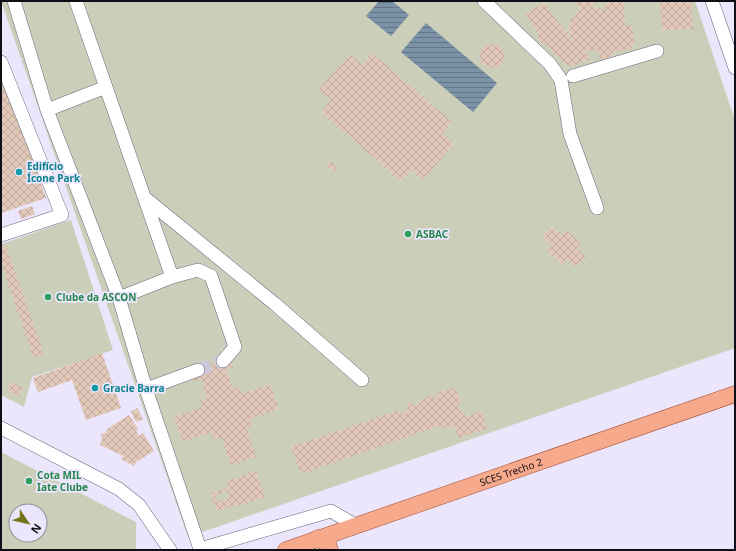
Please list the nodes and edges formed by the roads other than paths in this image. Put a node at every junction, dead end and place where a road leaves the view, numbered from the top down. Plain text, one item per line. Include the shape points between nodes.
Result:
1 (14, 1) edge
2 (76, 1) edge
3 (484, 1) edge
4 (712, 1) edge
5 (658, 51) dead end
6 (1, 62) edge
7 (735, 68) edge
8 (573, 76) dead end
9 (106, 87) junction
10 (47, 110) junction
11 (145, 198) junction
12 (597, 208) dead end
13 (1, 235) edge
14 (172, 277) junction
15 (119, 298) junction
16 (223, 361) tunnel mouth
17 (198, 370) tunnel mouth
18 (362, 380) dead end
19 (146, 389) junction
20 (735, 394) edge
21 (1, 428) edge
22 (355, 525) junction
23 (156, 532) junction
24 (318, 538) junction
25 (160, 550) edge
26 (170, 550) edge
27 (286, 550) edge
28 (330, 550) edge

1 - 10 lane
2 - 9 lane
3 - 12 lane via 550,64 561,80 570,134
4 - 7 lane
5 - 8 lane
6 - 13 lane via 62,215
9 - 10 lane
9 - 11 lane
10 - 15 lane
11 - 14 lane
11 - 18 lane via 275,304
14 - 15 lane
14 - 16 lane via 198,270 211,276 235,348
15 - 19 lane
17 - 19 lane
19 - 22 lane via 200,549 331,511
20 - 22 main road, SCES Trecho 2
21 - 23 lane via 119,489 139,505
22 - 24 main road, SCES Trecho 2
23 - 25 lane
23 - 26 lane
24 - 27 main road, SCES Trecho 2
24 - 28 main road via 328,544

